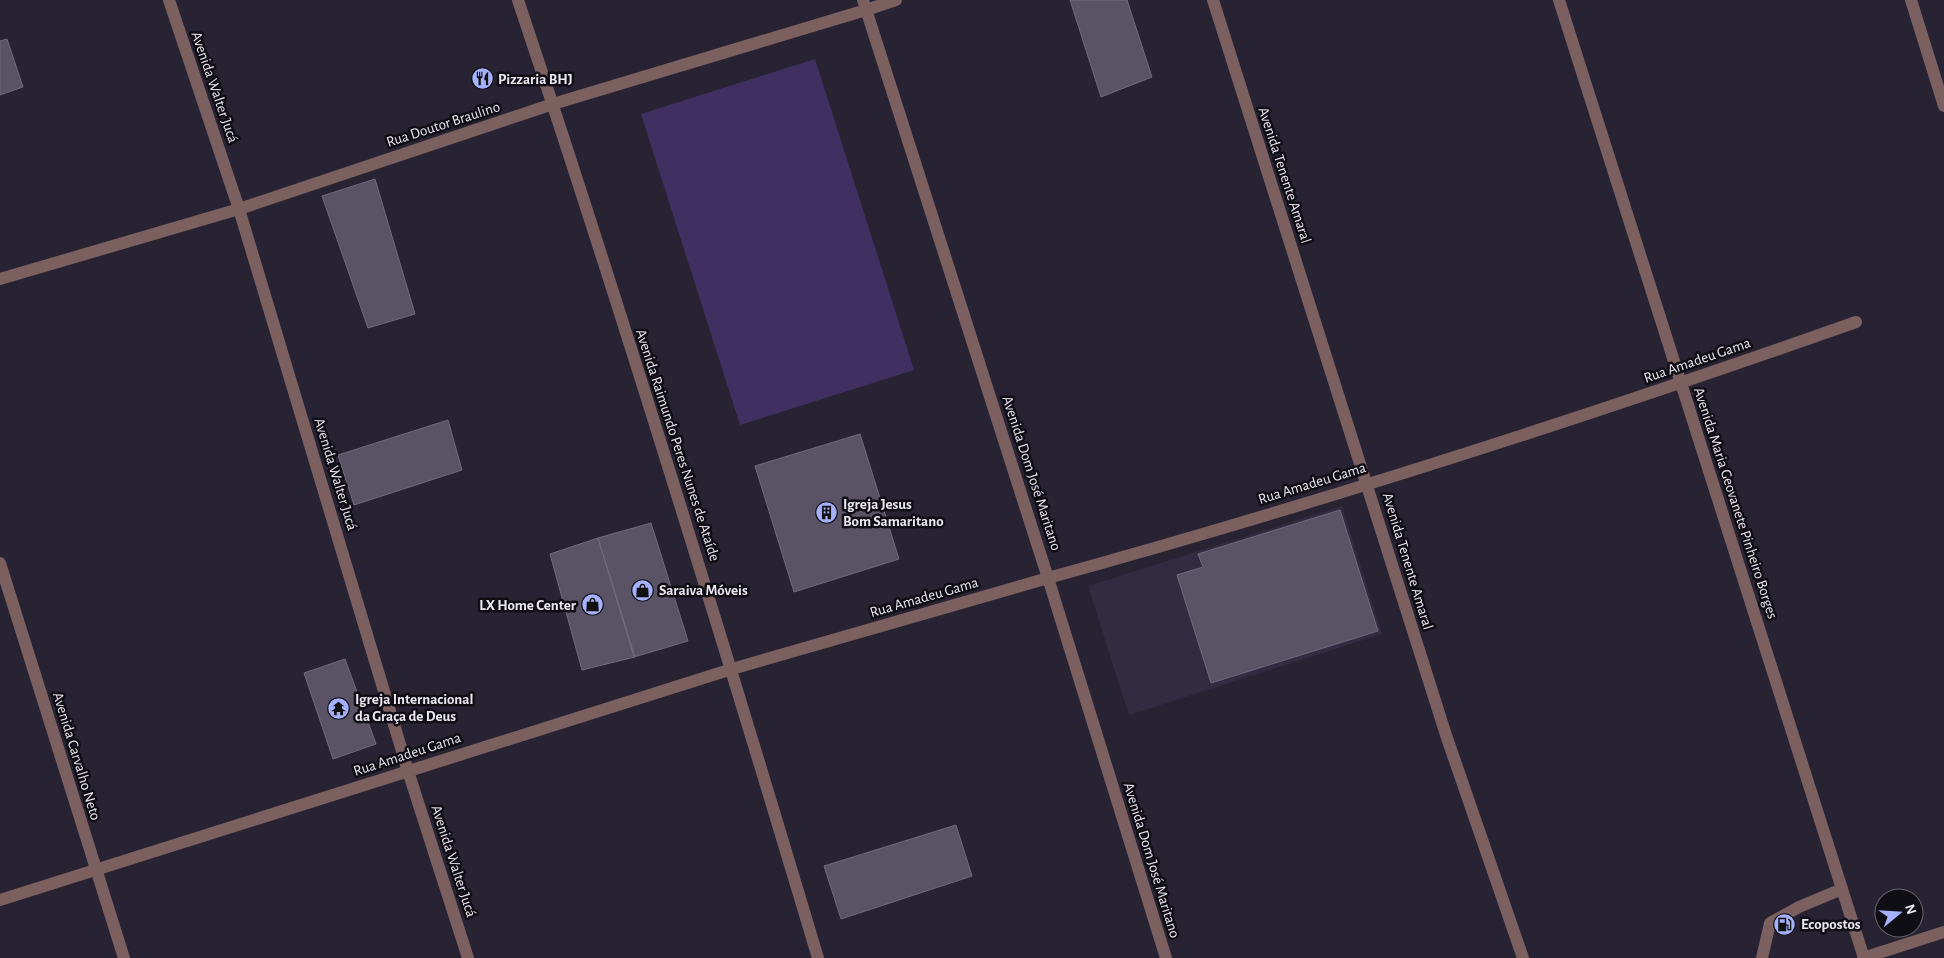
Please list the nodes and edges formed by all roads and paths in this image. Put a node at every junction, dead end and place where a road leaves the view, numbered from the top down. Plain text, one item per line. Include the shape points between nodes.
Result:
1 (169, 0) edge
2 (518, 0) edge
3 (896, 0) edge
4 (1213, 0) edge
5 (1559, 0) edge
6 (1911, 0) edge
7 (864, 5) edge
8 (553, 104) junction
9 (1944, 106) edge
10 (239, 209) junction
11 (0, 279) edge
12 (1856, 322) dead end
13 (1681, 384) junction
14 (1367, 484) junction
15 (0, 563) edge
16 (1048, 578) junction
17 (732, 669) junction
18 (408, 771) junction
19 (96, 870) junction
20 (1842, 889) junction
21 (0, 900) edge
22 (1944, 932) edge
23 (124, 958) edge
24 (468, 958) edge
25 (818, 958) edge
26 (1166, 958) edge
27 (1522, 958) edge
28 (1762, 958) edge
29 (1864, 958) edge

1 - 10 street, Avenida Walter Jucá
2 - 8 street, Avenida Raimundo Peres Nunes de Ataíde
3 - 7 street, Rua Doutor Braulino
4 - 14 street, Avenida Tenente Amaral
5 - 13 street, Avenida Maria Geovanete Pinheiro Borges
6 - 9 street
7 - 8 street, Rua Doutor Braulino
7 - 16 street, Avenida Dom José Maritano
8 - 10 street, Rua Doutor Braulino
8 - 17 street, Avenida Raimundo Peres Nunes de Ataíde
10 - 11 street, Rua Doutor Braulino
10 - 18 street, Avenida Walter Jucá
12 - 13 street, Rua Amadeu Gama
13 - 14 street, Rua Amadeu Gama
13 - 20 street, Avenida Maria Geovanete Pinheiro Borges
14 - 16 street, Rua Amadeu Gama
14 - 27 street, Avenida Tenente Amaral via 1446,735
15 - 19 street, Avenida Carvalho Neto
16 - 17 street, Rua Amadeu Gama
16 - 26 street, Avenida Dom José Maritano
17 - 18 street, Rua Amadeu Gama
17 - 25 street, Avenida Raimundo Peres Nunes de Ataíde
18 - 19 street, Rua Amadeu Gama
18 - 24 street, Avenida Walter Jucá
19 - 21 street, Rua Amadeu Gama
19 - 23 street, Avenida Carvalho Neto
20 - 28 street via 1799,907 1770,924
20 - 29 street, Avenida Maria Geovanete Pinheiro Borges
22 - 29 street

